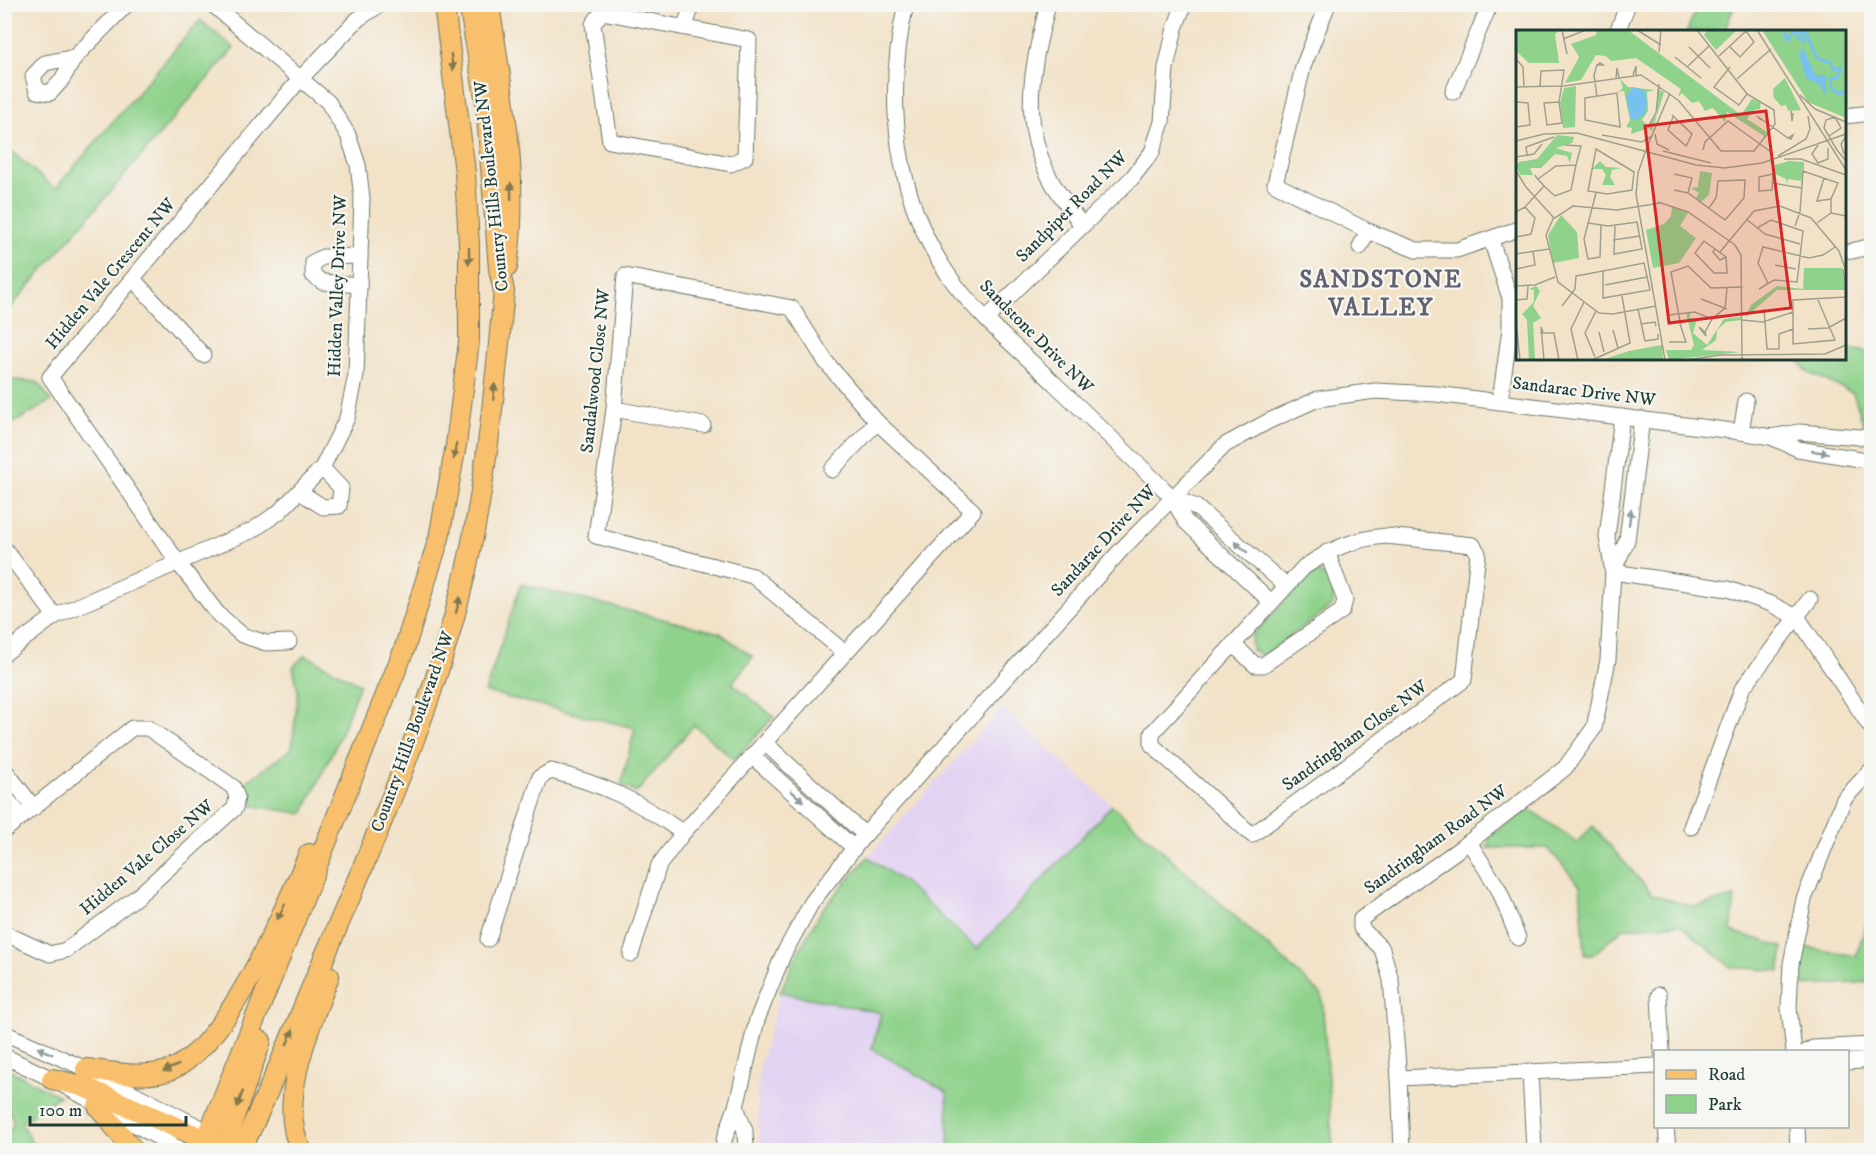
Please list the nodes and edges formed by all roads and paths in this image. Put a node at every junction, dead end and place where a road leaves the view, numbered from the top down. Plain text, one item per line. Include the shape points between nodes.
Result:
1 (127, 4) edge
2 (212, 4) edge
3 (381, 4) edge
4 (444, 4) edge
5 (469, 4) edge
6 (489, 4) edge
7 (692, 4) edge
8 (906, 4) edge
9 (1048, 4) edge
10 (1184, 4) edge
11 (1328, 4) edge
12 (1490, 4) edge
13 (1628, 4) edge
14 (685, 27) junction
15 (1618, 30) edge
16 (75, 57) dead end
17 (301, 78) junction
18 (1453, 92) dead end
19 (1872, 113) edge
20 (1846, 116) edge
21 (1083, 226) junction
22 (1516, 230) edge
23 (1368, 231) junction
24 (1491, 240) junction
25 (1872, 246) edge
26 (1360, 247) dead end
27 (1852, 251) dead end
28 (360, 256) junction
29 (133, 279) junction
30 (359, 285) junction
31 (504, 291) junction
32 (986, 319) junction
33 (203, 356) dead end
34 (1500, 401) junction
35 (1746, 401) dead end
36 (614, 410) junction
37 (1622, 417) junction
38 (1642, 419) junction
39 (877, 422) junction
40 (703, 426) dead end
41 (1741, 432) junction
42 (1771, 437) junction
43 (1872, 438) edge
44 (1872, 461) edge
45 (322, 468) junction
46 (832, 470) dead end
47 (300, 492) junction
48 (1172, 497) junction
49 (4, 548) edge
50 (1327, 552) junction
51 (179, 564) junction
52 (1613, 572) junction
53 (1285, 585) junction
54 (1810, 600) dead end
55 (1270, 601) junction
56 (55, 616) junction
57 (1798, 618) junction
58 (289, 642) dead end
59 (1233, 644) junction
60 (404, 650) junction
61 (844, 652) junction
62 (4, 654) edge
63 (1872, 729) edge
64 (765, 743) junction
65 (753, 757) junction
66 (4, 770) edge
67 (1872, 770) edge
68 (4, 796) edge
69 (28, 813) junction
70 (1691, 827) dead end
71 (4, 831) edge
72 (682, 833) junction
73 (865, 835) junction
74 (1469, 842) junction
75 (854, 848) junction
76 (367, 857) junction
77 (4, 933) edge
78 (1518, 938) dead end
79 (488, 939) dead end
80 (631, 954) dead end
81 (1659, 995) dead end
82 (4, 1033) edge
83 (1872, 1045) edge
84 (1662, 1050) edge
85 (1794, 1050) edge
86 (1810, 1050) edge
87 (4, 1056) edge
88 (1872, 1060) edge
89 (1849, 1062) edge
90 (1654, 1066) edge
91 (86, 1069) junction
92 (1530, 1071) junction
93 (1399, 1078) junction
94 (52, 1079) junction
95 (98, 1106) junction
96 (736, 1107) junction
97 (1666, 1128) edge
98 (1797, 1128) edge
99 (223, 1146) edge
100 (133, 1150) edge
101 (181, 1150) edge
102 (301, 1150) edge
103 (724, 1150) edge
104 (746, 1150) edge
105 (1402, 1150) edge
106 (1534, 1150) edge
107 (1668, 1150) edge
108 (1798, 1150) edge

1 - 16 street
2 - 17 street, Hidden Valley Drive NW
3 - 17 street, Hidden Vale Crescent NW via 358,19
4 -> 60 main road, Country Hills Boulevard NW via 465,172 470,341 439,538
5 - 31 main road, Country Hills Boulevard NW via 486,103
31 -> 6 main road via 512,237 511,184
7 - 14 street
8 - 32 street, Sandstone Drive NW via 897,44 894,93 899,153 926,235 954,283
9 - 21 street via 1030,83 1030,111 1035,140 1052,183
10 - 21 street, Sandpiper Road NW via 1166,68 1162,122 1152,152 1132,178
11 - 23 street via 1303,67 1275,184
12 - 18 street
13 - 15 street
14 - 14 street via 602,12 593,24 610,141 731,164 745,157 749,40
17 - 28 street, Hidden Valley Drive NW via 328,102 348,135 358,165 362,198
17 - 29 street, Hidden Vale Crescent NW
19 - 20 street
21 - 32 street, Sandpiper Road NW
22 - 24 street
23 - 24 street via 1416,250 1457,250
23 - 26 street
24 - 34 street via 1510,298
25 - 27 street
28 - 30 street, Hidden Valley Drive NW
28 - 30 street via 323,256 313,262 313,275 322,282
29 - 33 street
29 - 51 street, Hidden Vale Crescent NW via 50,377
30 - 45 street, Hidden Valley Drive NW via 356,375 347,418
76 -> 31 main road, Country Hills Boulevard NW via 437,677 466,570 488,454
32 - 48 street, Sandstone Drive NW
34 - 37 street, Sandarac Drive NW
34 - 48 street, Sandarac Drive NW via 1375,392 1318,399 1225,445
35 - 41 street
36 - 39 street, Sandalwood Close NW via 625,276 792,308 825,362
36 - 40 street
36 - 61 street, Sandalwood Close NW via 596,536 753,576
37 - 38 street, Sandarac Drive NW
37 - 52 street, Sandringham Road NW via 1607,537
38 - 41 street, Sandarac Drive NW
52 -> 38 street, Sandringham Road NW via 1627,540
39 - 46 street
39 - 61 street, Sandalwood Close NW via 973,511
41 - 42 street, Sandarac Drive NW
42 - 43 street, Sandarac Drive NW via 1799,432
42 -> 44 street, Sandarac Drive NW via 1797,449
45 - 47 street, Hidden Valley Drive NW
45 - 47 street via 341,488 339,506 323,507
47 - 51 street, Hidden Valley Drive NW via 254,530
53 -> 48 street via 1196,507
48 - 55 street via 1185,520
48 - 73 street, Sandarac Drive NW
49 - 56 street
50 - 53 street, Sandringham Close NW
50 - 59 street via 1345,600 1342,611 1263,665 1256,665
50 - 59 street, Sandringham Close NW via 1359,538 1386,536 1473,545 1478,553 1464,680 1252,835 1152,745 1152,733
51 - 56 street, Hidden Valley Drive NW
51 - 58 street via 218,614 242,635 266,643
52 - 57 street via 1728,589
52 - 74 street, Sandringham Road NW via 1608,660 1594,728 1564,768
53 - 55 street, Sandringham Close NW
54 - 57 street
55 - 59 street, Sandringham Close NW
56 - 62 street, Hidden Valley Drive NW
57 - 63 street
57 - 70 street via 1742,688
60 -> 91 main road via 369,716 295,885 230,1012 199,1050 165,1071 144,1074
60 -> 99 main road via 384,722
61 - 64 street, Sandalwood Close NW
64 - 65 street, Sandalwood Close NW
64 - 73 street
65 - 72 street, Sandalwood Close NW
65 -> 75 street
66 - 69 street
67 - 85 street via 1844,799 1804,898 1791,964 1789,1008
68 - 69 street
69 - 71 street, Hidden Vale Close NW
69 - 77 street, Hidden Vale Close NW via 132,728 148,728 233,787 237,796 236,808 202,840 139,895 66,950 50,954
72 - 79 street via 623,794 551,771 540,777
72 - 80 street, Sandalwood Close NW via 659,865
73 - 75 street, Sandarac Drive NW
74 - 78 street via 1499,890
74 - 93 street, Sandringham Road NW via 1361,919 1360,928 1382,949 1391,980
75 - 96 street, Sandarac Drive NW via 812,903 783,955 757,1020
99 -> 76 main road, Country Hills Boulevard NW
76 - 102 main road via 364,883 297,1072 291,1119
81 - 84 street
91 -> 82 street
83 - 86 street
87 - 94 street
88 - 89 street
90 - 92 street
91 - 99 street
92 - 93 street
92 - 106 street
93 - 105 street
94 - 95 street
94 - 99 main road via 82,1086
95 - 100 main road
95 - 101 street
96 - 103 street, Sandarac Drive NW
96 - 104 street via 745,1131
97 - 107 street
98 - 108 street

